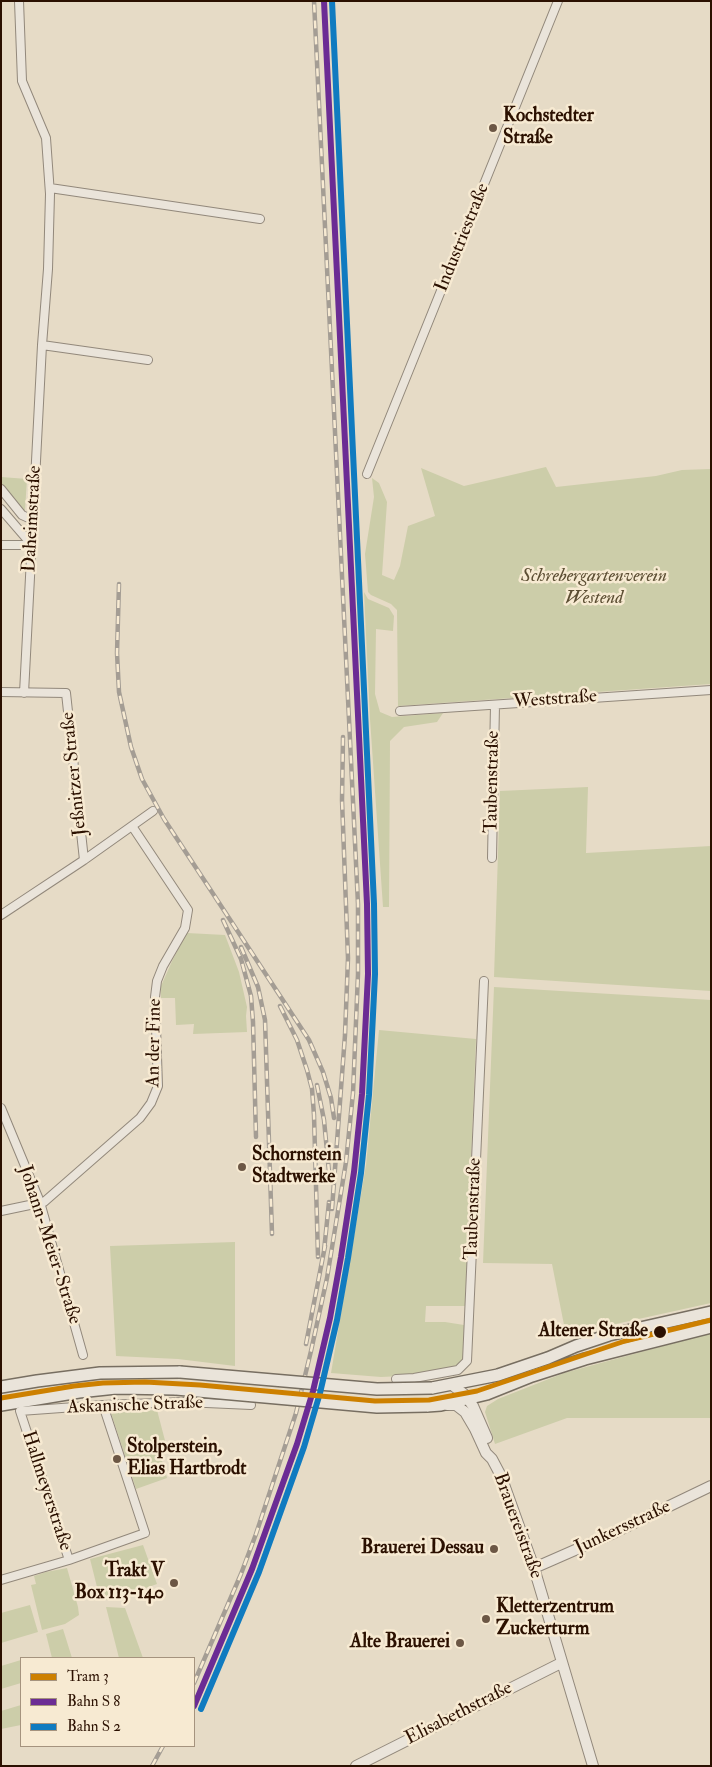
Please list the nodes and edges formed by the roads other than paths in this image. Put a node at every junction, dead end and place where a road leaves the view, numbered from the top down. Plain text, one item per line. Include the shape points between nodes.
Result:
1 (19, 1) edge
2 (558, 1) edge
3 (50, 188) junction
4 (260, 219) dead end
5 (42, 345) junction
6 (148, 360) dead end
7 (367, 474) dead end
8 (1, 489) edge
9 (1, 509) edge
10 (33, 520) junction
11 (1, 545) edge
12 (32, 545) junction
13 (711, 690) edge
14 (1, 692) edge
15 (24, 692) junction
16 (495, 705) junction
17 (400, 711) dead end
18 (153, 811) dead end
19 (132, 826) junction
20 (492, 858) dead end
21 (84, 860) junction
22 (1, 915) edge
23 (484, 981) dead end
24 (1, 1108) edge
25 (40, 1202) junction
26 (1, 1211) edge
27 (711, 1312) edge
28 (711, 1327) edge
29 (84, 1355) dead end
30 (396, 1379) dead end
31 (452, 1385) junction
32 (1, 1387) edge
33 (467, 1398) junction
34 (1, 1405) edge
35 (104, 1405) junction
36 (251, 1405) dead end
37 (440, 1405) junction
38 (20, 1410) joint
39 (492, 1459) junction
40 (711, 1486) edge
41 (69, 1560) junction
42 (534, 1568) junction
43 (1, 1580) edge
44 (561, 1663) junction
45 (356, 1766) edge
46 (592, 1766) edge

1 - 3 street, Daheimstraße via 22,81 46,138
2 - 7 street, Industriestraße
3 - 4 street
3 - 5 street, Daheimstraße
5 - 6 street
5 - 10 street, Daheimstraße
8 - 10 street via 22,515
9 - 12 street
10 - 12 street, Daheimstraße
11 - 12 street
12 - 15 street, Daheimstraße
13 - 16 street, Weststraße
14 - 15 street, Jeßnitzer Straße
15 - 21 street, Jeßnitzer Straße via 66,693
16 - 17 street, Weststraße
16 - 20 street, Taubenstraße
18 - 19 street
19 - 21 street
19 - 25 street, An der Fine via 188,910 185,928 163,966 154,997 158,1086 140,1118 44,1202
21 - 22 street
23 - 30 street, Taubenstraße via 467,1361 458,1370
24 - 25 street, Johann-Meier-Straße
25 - 26 street
25 - 29 street, Johann-Meier-Straße
27 - 31 main road via 609,1335 509,1372
28 - 33 main road via 585,1359 491,1393
31 - 32 main road, Askanische Straße, bridge via 377,1389 180,1372 100,1373
31 - 33 street, Brauereistraße
33 - 37 main road
33 - 39 street, Brauereistraße via 492,1451
34 - 37 main road, Askanische Straße, bridge via 116,1388 176,1389 377,1407
35 - 36 street, Askanische Straße via 184,1402
35 - 38 street, Askanische Straße
35 - 41 street via 145,1533
37 - 39 street, Brauereistraße via 461,1408
38 - 41 street, Hallmeyerstraße
39 - 42 street, Brauereistraße
40 - 42 street, Junkersstraße
41 - 43 street, Hallmeyerstraße
42 - 44 street, Brauereistraße
44 - 45 street, Elisabethstraße
44 - 46 street, Brauereistraße

